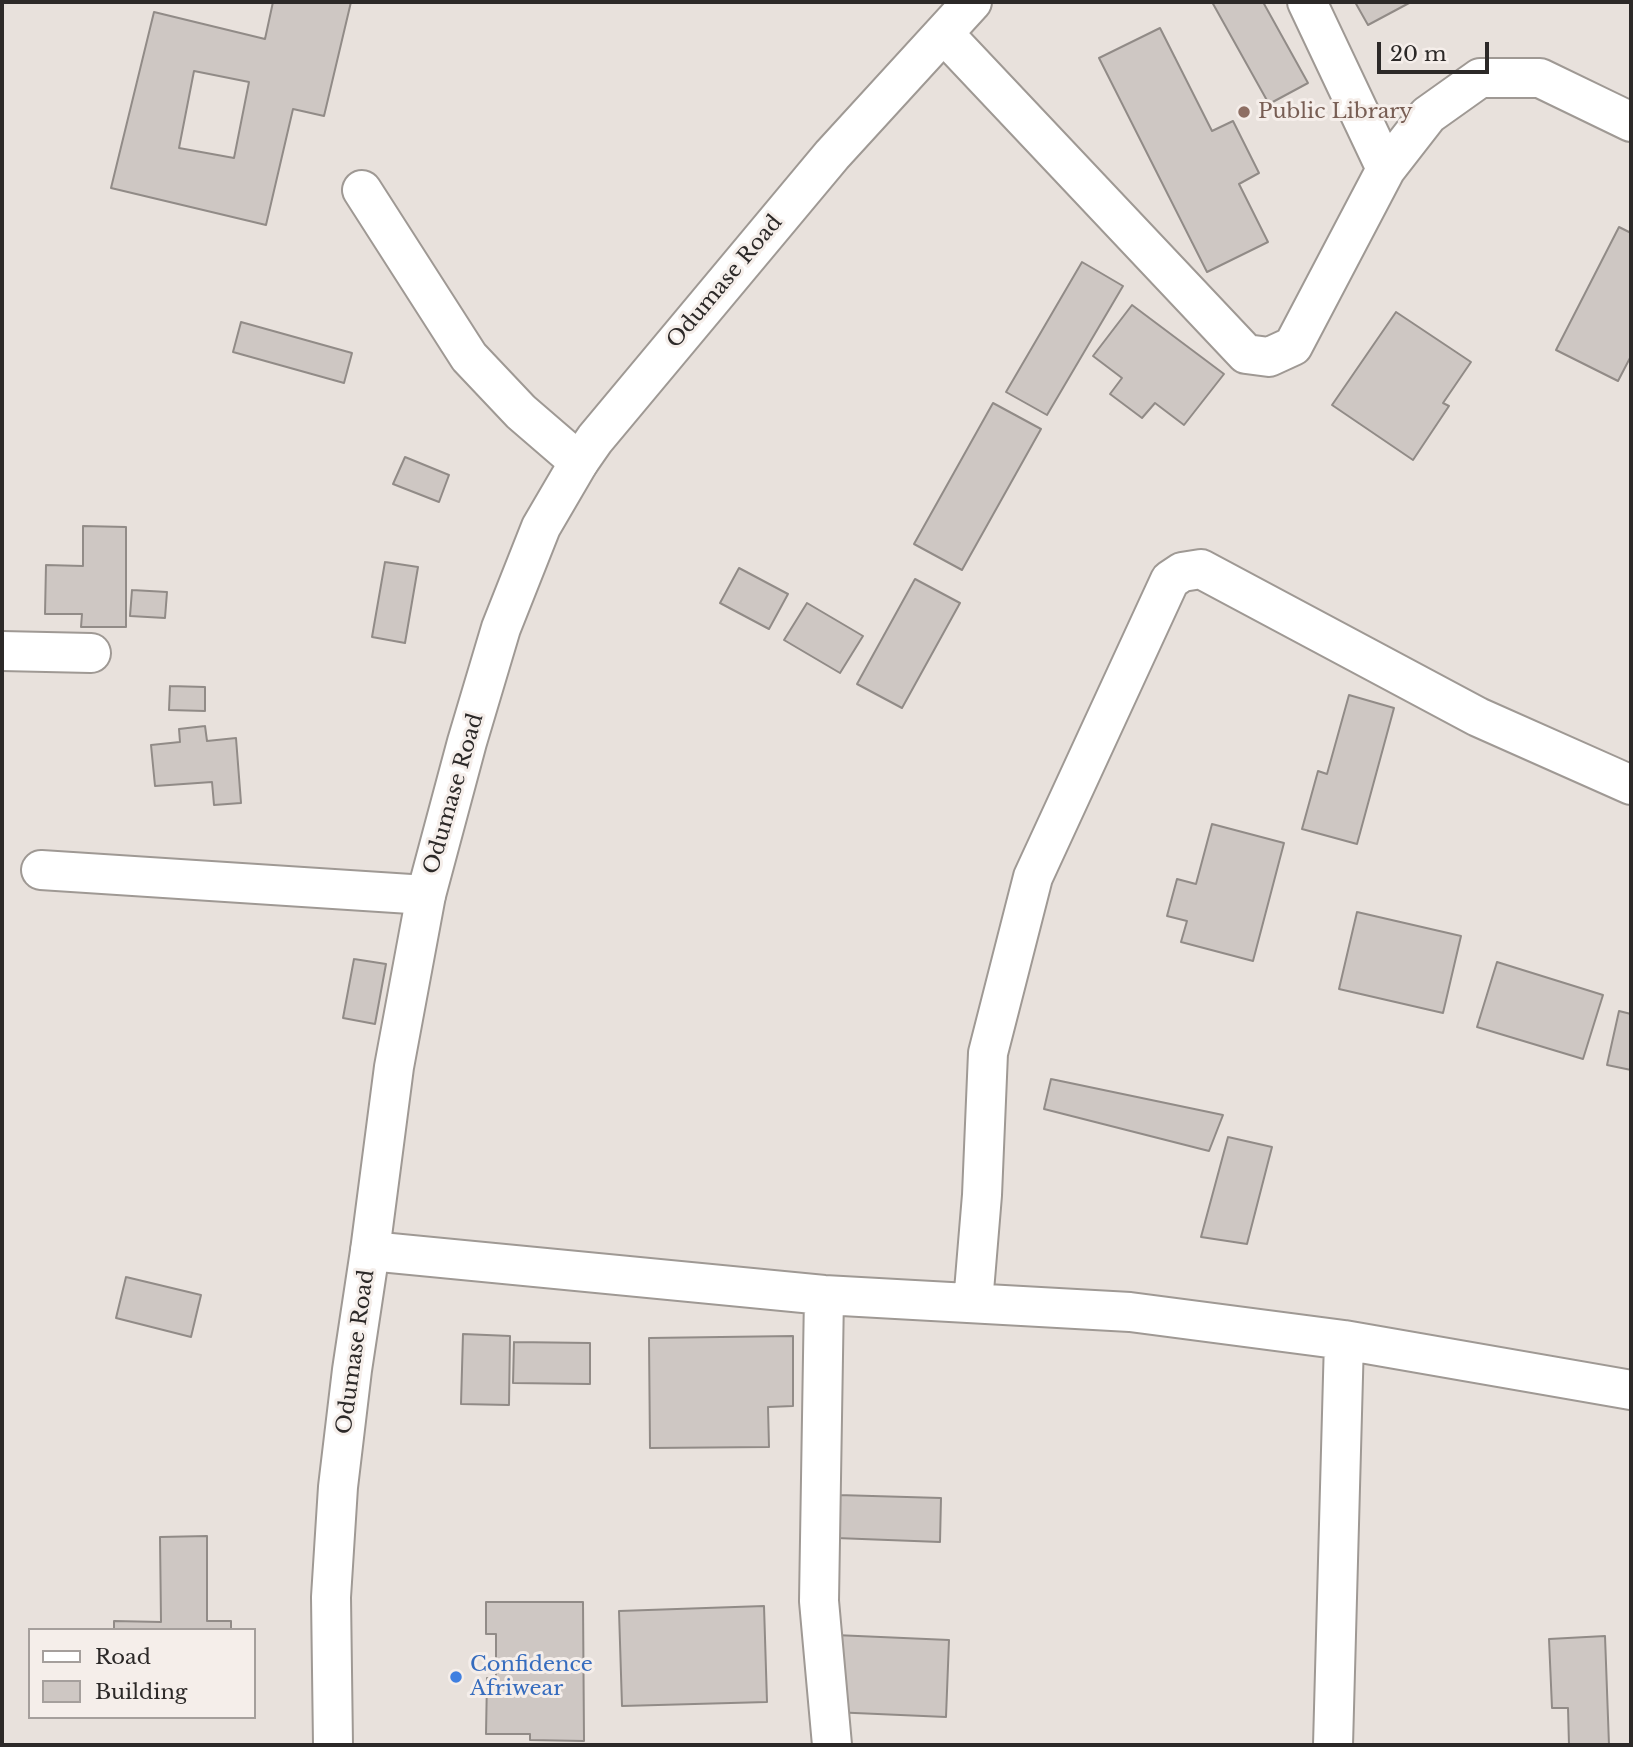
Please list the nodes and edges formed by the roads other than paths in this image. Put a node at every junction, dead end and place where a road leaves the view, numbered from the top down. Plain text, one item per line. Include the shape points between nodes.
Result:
1 (972, 2) edge
2 (1307, 2) edge
3 (943, 34) junction
4 (1631, 122) edge
5 (1385, 169) junction
6 (362, 190) dead end
7 (579, 462) junction
8 (2, 651) edge
9 (91, 653) dead end
10 (1631, 785) edge
11 (41, 870) dead end
12 (426, 895) junction
13 (370, 1251) junction
14 (824, 1295) junction
15 (973, 1303) junction
16 (1344, 1340) junction
17 (1631, 1390) edge
18 (333, 1745) edge
19 (832, 1745) edge
20 (1333, 1745) edge

1 - 3 street, Odumase Road
2 - 5 street
3 - 5 street via 1246,354 1269,357 1293,346
3 - 7 street, Odumase Road via 823,165
4 - 5 street via 1539,78 1480,78 1428,115
6 - 7 street via 469,357 521,412
7 - 12 street, Odumase Road via 541,527 501,628
8 - 9 street
10 - 15 street via 1478,717 1201,569 1182,572 1170,580 1033,877 988,1053
11 - 12 street
12 - 13 street, Odumase Road via 394,1067
13 - 14 street
13 - 18 street, Odumase Road via 338,1487 331,1597
14 - 15 street
14 - 19 street via 819,1601
15 - 16 street via 1130,1312
16 - 17 street
16 - 20 street

